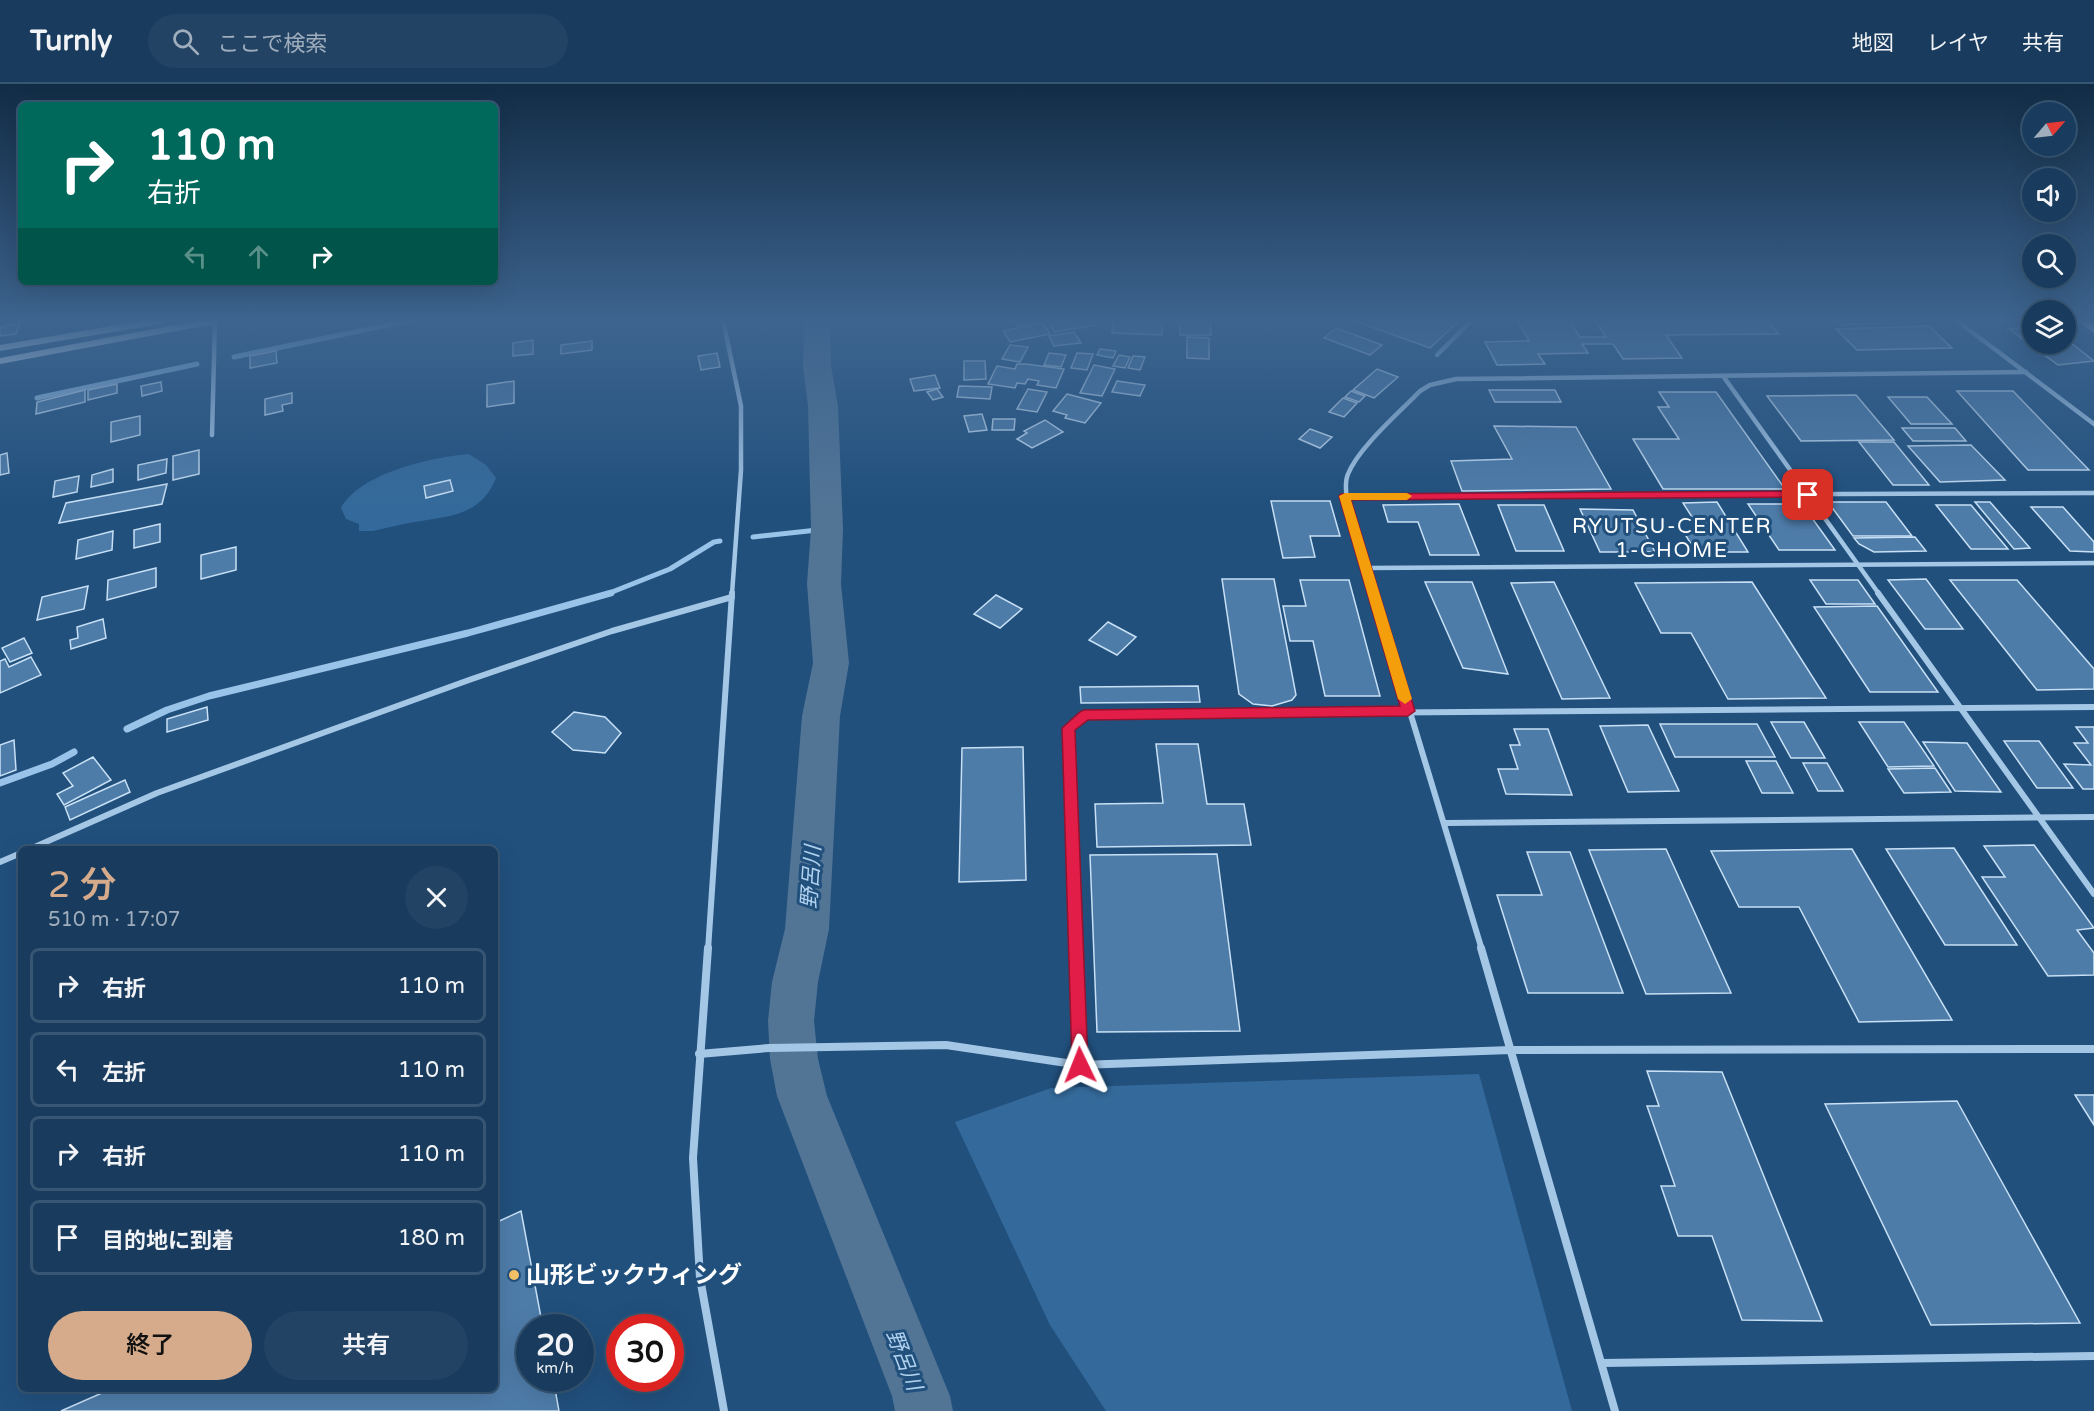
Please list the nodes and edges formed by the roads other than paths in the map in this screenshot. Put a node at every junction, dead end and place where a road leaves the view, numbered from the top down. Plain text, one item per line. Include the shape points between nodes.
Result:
1 (214, 382) edge
2 (736, 382) edge
3 (1445, 382) edge
4 (1727, 382) edge
5 (2039, 382) edge
6 (2094, 424) edge
7 (212, 435) dead end
8 (2094, 493) edge
9 (1808, 495) junction
10 (1345, 496) junction
11 (1859, 563) junction
12 (2094, 563) edge
13 (1366, 568) junction
14 (732, 597) junction
15 (1961, 707) junction
16 (2094, 707) edge
17 (1408, 711) junction
18 (2094, 817) edge
19 (2039, 818) junction
20 (1445, 823) junction
21 (37, 846) edge
22 (18, 854) edge
23 (0, 862) edge
24 (2094, 894) edge
25 (2094, 1048) edge
26 (1511, 1050) junction
27 (699, 1054) junction
28 (1080, 1065) junction
29 (2094, 1356) edge
30 (1602, 1363) junction
31 (724, 1411) edge
32 (1616, 1411) edge

1 - 7 street
2 - 14 street via 741,406 741,470
3 - 10 street via 1420,391 1358,457 1347,476
4 - 9 street
5 - 6 street
8 - 9 street
9 - 10 street
9 - 11 street
10 - 13 street
11 - 12 street
11 - 13 street
11 - 15 street
13 - 17 street
14 - 21 street via 612,631 469,680 157,793
14 - 27 street
15 - 16 street
15 - 17 street
15 - 19 street
17 - 20 street
17 - 28 street via 1084,715 1069,728
18 - 19 street
19 - 20 street
19 - 24 street
20 - 26 street
22 - 23 street
25 - 26 street
26 - 28 street
26 - 30 street
27 - 28 street via 769,1048 946,1045
27 - 31 street via 693,1158 700,1278
29 - 30 street
30 - 32 street

